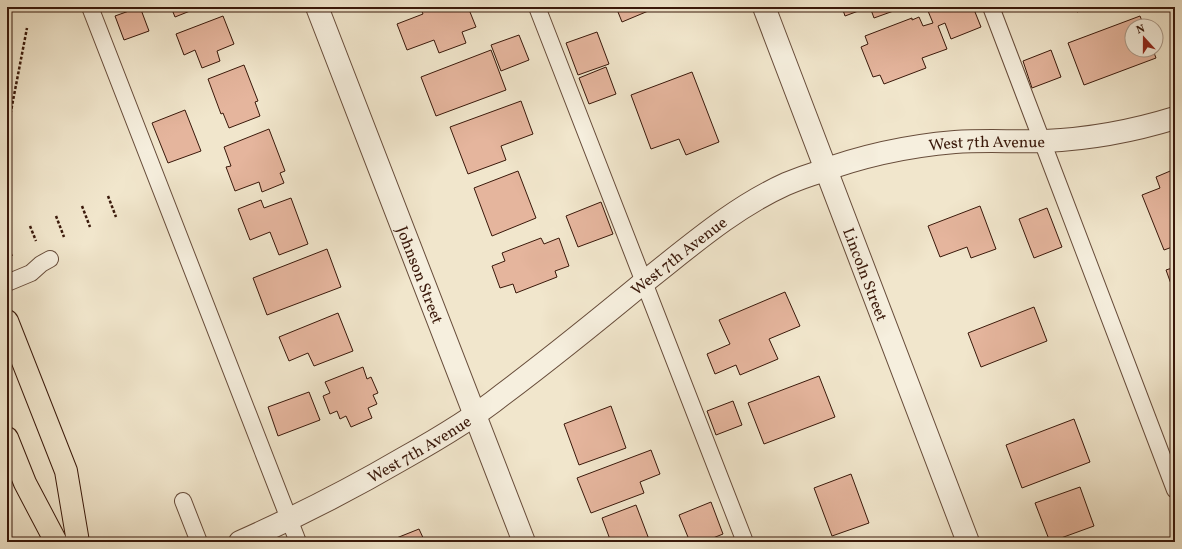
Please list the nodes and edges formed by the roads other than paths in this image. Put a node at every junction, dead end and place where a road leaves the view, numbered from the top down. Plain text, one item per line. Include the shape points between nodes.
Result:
1 (90, 7) edge
2 (317, 7) edge
3 (537, 7) edge
4 (764, 7) edge
5 (991, 7) edge
6 (1175, 118) edge
7 (1043, 141) junction
8 (826, 169) junction
9 (50, 259) dead end
10 (644, 282) junction
11 (7, 283) edge
12 (7, 321) edge
13 (475, 415) junction
14 (7, 438) edge
15 (1175, 490) edge
16 (183, 501) dead end
17 (290, 519) junction
18 (56, 542) edge
19 (78, 542) edge
20 (199, 542) edge
21 (240, 542) edge
22 (298, 542) edge
23 (524, 542) edge
24 (745, 542) edge
25 (968, 542) edge

1 - 17 lane
2 - 13 street, Johnson Street
3 - 10 lane
4 - 8 street, Lincoln Street
5 - 7 lane
6 - 7 street, West 7th Avenue via 1118,133
7 - 8 street, West 7th Avenue via 956,142 907,147 858,158
7 - 15 lane
8 - 10 street, West 7th Avenue via 787,184 741,208
8 - 25 street, Lincoln Street
9 - 11 lane via 30,273
10 - 13 street, West 7th Avenue
10 - 24 lane
12 - 19 main road via 66,471
13 - 17 street, West 7th Avenue via 374,475
13 - 23 street, Johnson Street
14 - 18 main road via 25,483
16 - 20 lane
17 - 21 street, West 7th Avenue
17 - 22 lane

